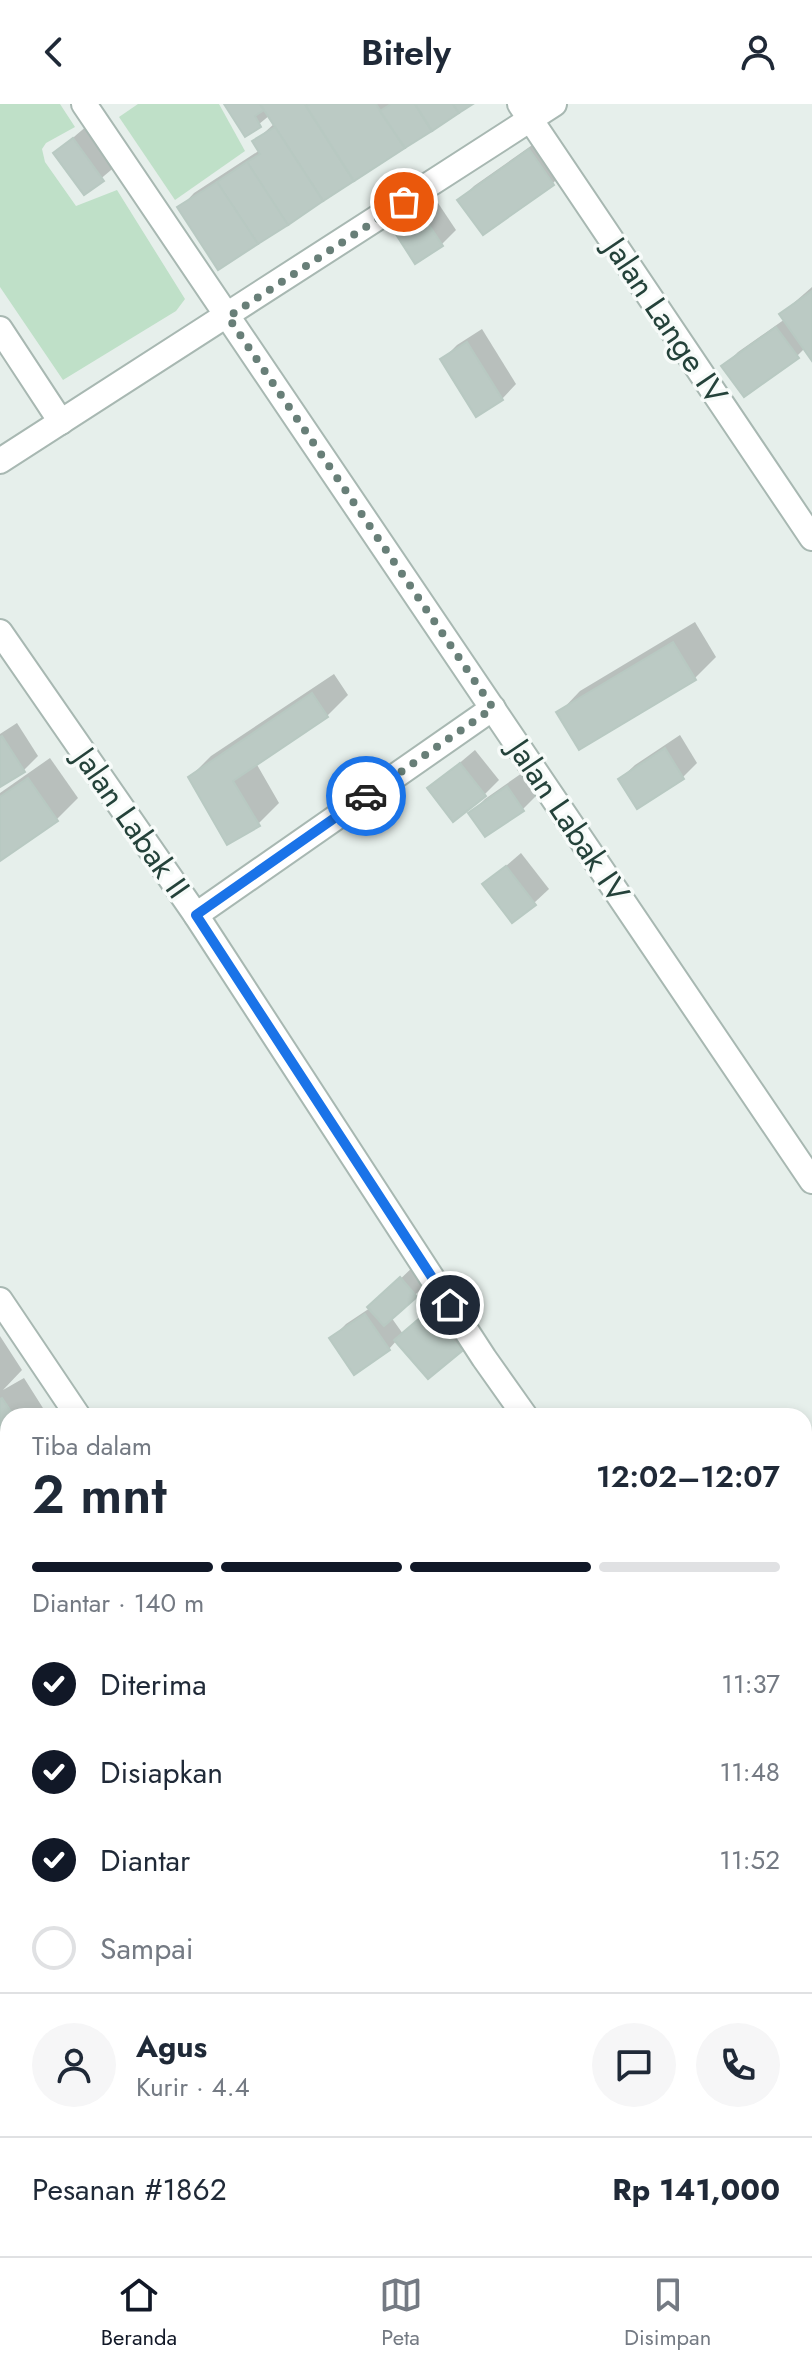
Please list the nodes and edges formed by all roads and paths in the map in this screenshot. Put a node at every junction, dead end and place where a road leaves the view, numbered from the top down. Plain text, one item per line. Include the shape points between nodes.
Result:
1 (84, 104) edge
2 (554, 104) edge
3 (525, 112) edge
4 (228, 317) junction
5 (0, 329) edge
6 (61, 422) junction
7 (0, 461) edge
8 (812, 538) edge
9 (0, 632) edge
10 (493, 708) junction
11 (196, 915) junction
12 (812, 1181) edge
13 (0, 1300) edge
14 (73, 1408) edge
15 (519, 1408) edge

1 - 4 street, Jalan Labak IV
2 - 3 street
3 - 4 street
3 - 8 street, Jalan Lange IV
4 - 6 street
4 - 10 street, Jalan Labak IV
5 - 6 street
6 - 7 street
9 - 11 street, Jalan Labak II
10 - 11 street
10 - 12 street, Jalan Labak IV
11 - 15 street, Jalan Labak II
13 - 14 street

